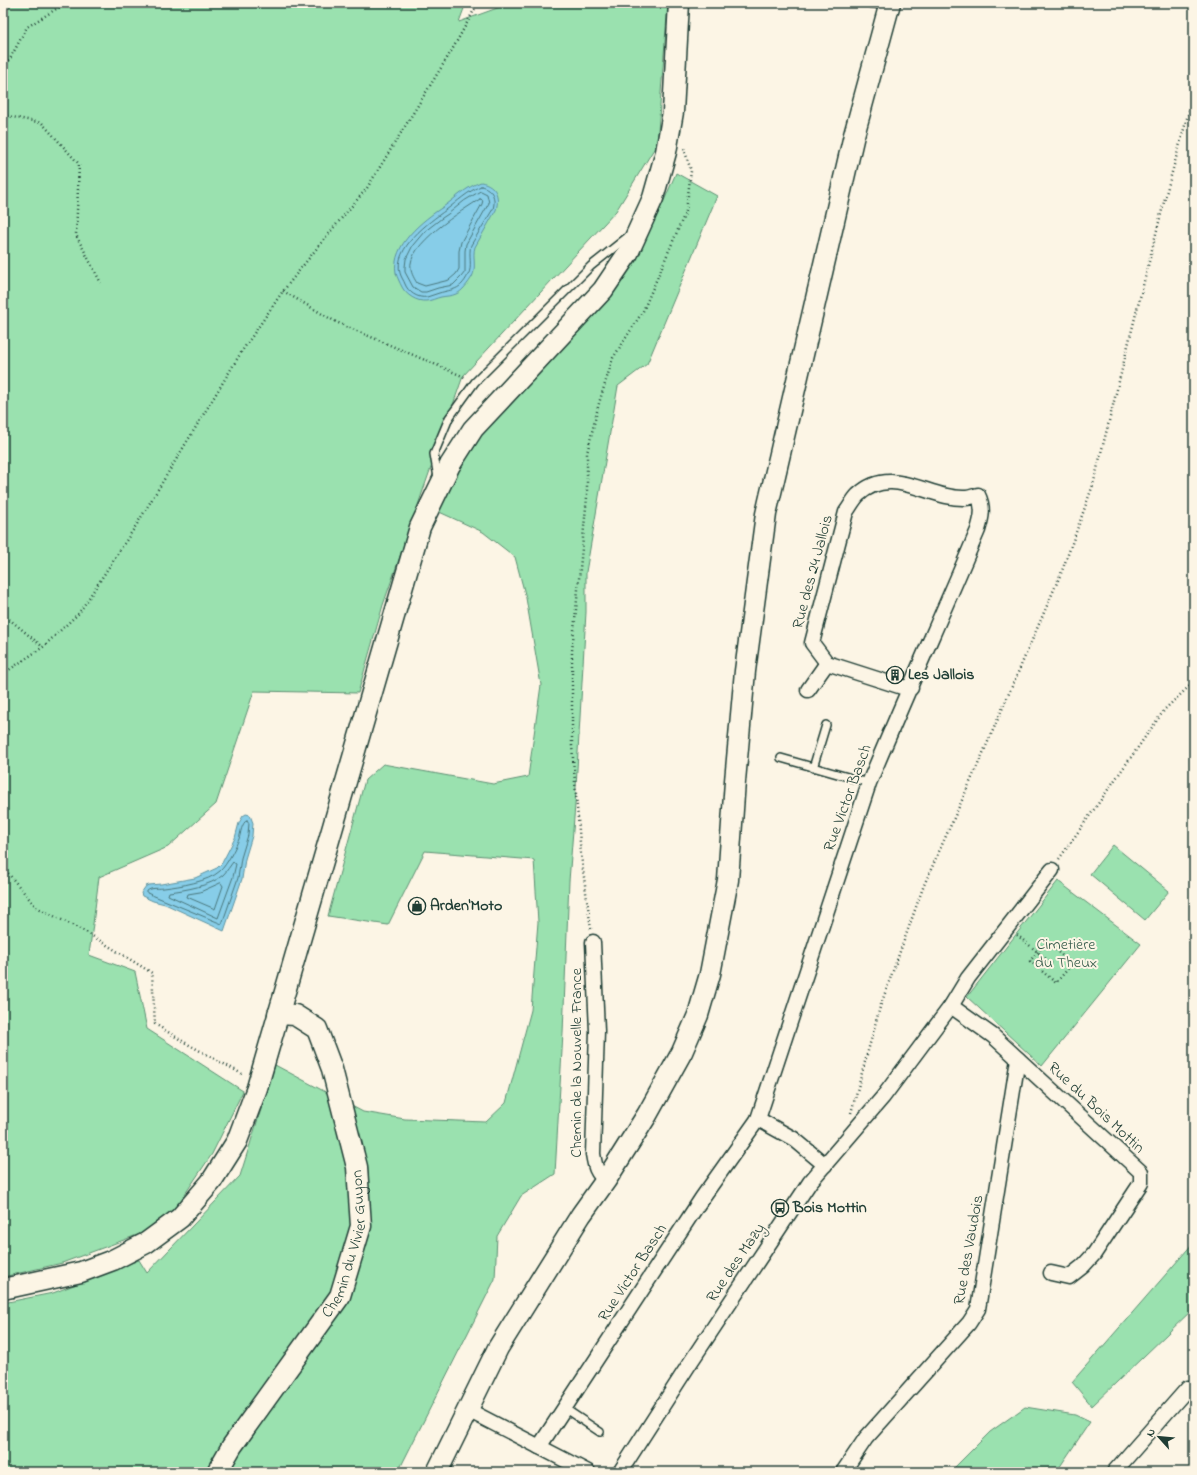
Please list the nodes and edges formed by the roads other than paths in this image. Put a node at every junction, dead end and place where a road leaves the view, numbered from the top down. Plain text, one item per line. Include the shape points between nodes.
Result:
1 (679, 3) edge
2 (868, 3) edge
3 (889, 5) edge
4 (640, 227) junction
5 (440, 487) junction
6 (978, 495) joint
7 (827, 663) junction
8 (910, 688) junction
9 (808, 690) dead end
10 (826, 725) dead end
11 (780, 758) dead end
12 (813, 768) junction
13 (869, 783) junction
14 (1052, 870) road end
15 (593, 942) road end
16 (952, 1006) junction
17 (278, 1014) junction
18 (1018, 1059) junction
19 (758, 1119) junction
20 (825, 1165) junction
21 (606, 1180) junction
22 (1051, 1273) dead end
23 (3, 1289) edge
24 (1188, 1388) dead end
25 (564, 1408) junction
26 (468, 1410) junction
27 (600, 1432) dead end
28 (539, 1447) junction
29 (217, 1472) edge
30 (437, 1472) edge
31 (588, 1472) edge
32 (620, 1472) edge
33 (843, 1472) edge
34 (1114, 1472) edge

1 - 4 street via 673,112 666,152 653,198
2 - 3 lane
3 - 21 street via 854,135 766,514 746,672 728,880 710,974 698,1015 682,1052 647,1115
4 - 5 street via 628,253 603,290 474,429 450,465
4 - 5 lane via 590,266 475,382 449,418 434,454
5 - 17 street via 420,527
6 - 7 street, Rue des 24 Jallois via 967,498 952,497 900,482 868,487 857,496 846,512 812,643
6 - 8 street, Rue Victor Basch via 982,507 978,530
7 - 8 street
7 - 9 street
8 - 13 street, Rue Victor Basch
10 - 12 lane
11 - 12 lane
12 - 13 lane
13 - 19 street, Rue Victor Basch
14 - 16 street, Rue des Mazy via 968,978
15 - 21 street, Chemin de la Nouvelle France via 597,1031 594,1154 595,1167 599,1175
16 - 18 street, Rue du Bois Mottin via 993,1036
16 - 20 street, Rue des Mazy via 883,1096
17 - 23 street via 258,1083 237,1141 211,1182 180,1218 146,1243 112,1260 81,1272
17 - 29 street, Chemin du Vivier Guyon via 295,1015 317,1029 332,1069 357,1167 361,1226 340,1296 232,1446
18 - 22 street, Rue du Bois Mottin via 1141,1172 1140,1184 1084,1266 1069,1277
18 - 33 street, Rue des Vaudois via 978,1309 970,1323 866,1438
19 - 20 street via 794,1138
19 - 25 street, Rue Victor Basch via 702,1198
20 - 32 street, Rue des Mazy via 810,1182
21 - 26 street via 498,1348
24 - 34 street
25 - 27 lane
25 - 28 street, Rue Victor Basch
26 - 28 street
26 - 30 street
28 - 31 street

